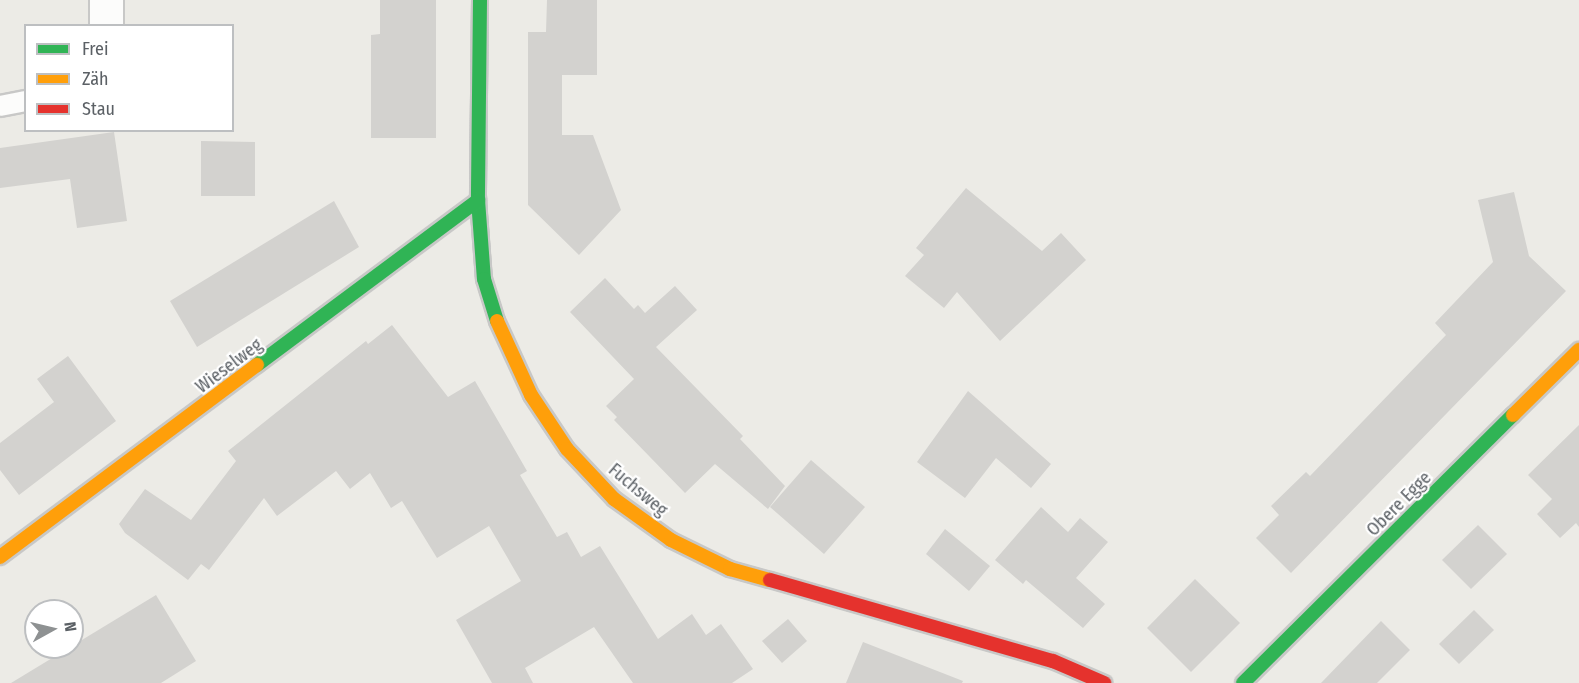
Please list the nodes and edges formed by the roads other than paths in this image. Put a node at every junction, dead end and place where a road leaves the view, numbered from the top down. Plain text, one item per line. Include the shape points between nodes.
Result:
1 (106, 0) edge
2 (480, 0) edge
3 (106, 24) edge
4 (24, 101) edge
5 (0, 106) edge
6 (478, 200) junction
7 (1579, 350) edge
8 (0, 557) edge
9 (1104, 683) edge
10 (1244, 683) edge

1 - 3 street
2 - 6 street, Fuchsweg
4 - 5 lane
6 - 8 street, Wieselweg
6 - 9 street, Fuchsweg via 484,279 501,334 531,395 567,449 614,499 671,540 729,569 1053,661
7 - 10 street, Obere Egge

